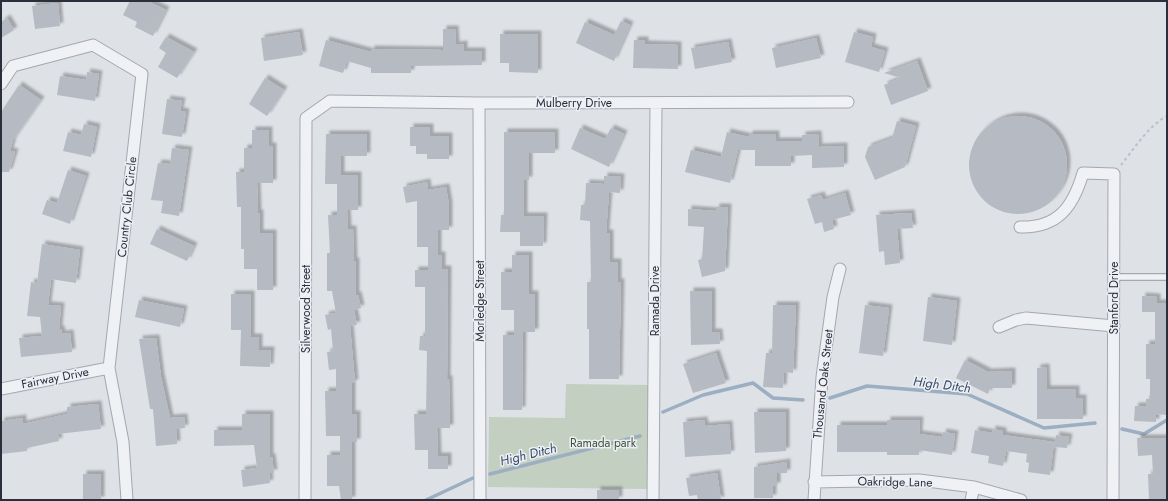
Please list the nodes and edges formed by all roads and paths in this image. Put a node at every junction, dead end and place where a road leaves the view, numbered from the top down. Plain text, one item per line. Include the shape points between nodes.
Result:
1 (1, 84) edge
2 (848, 102) dead end
3 (479, 103) junction
4 (656, 103) junction
5 (1167, 116) edge
6 (306, 118) joint
7 (1114, 174) junction
8 (1020, 227) dead end
9 (840, 269) dead end
10 (1114, 277) junction
11 (1167, 277) edge
12 (1114, 326) junction
13 (999, 327) dead end
14 (109, 368) junction
15 (1, 389) edge
16 (814, 482) junction
17 (974, 487) junction
18 (127, 500) edge
19 (305, 500) edge
20 (480, 500) edge
21 (653, 500) edge
22 (814, 500) edge
23 (971, 500) edge
24 (1021, 500) edge
25 (1113, 500) edge

1 - 14 street, Country Club Circle via 13,66 93,45 142,74
2 - 4 street, Mulberry Drive
3 - 4 street, Mulberry Drive
3 - 6 street, Mulberry Drive via 330,101
3 - 20 street, Morledge Street
4 - 21 street, Ramada Drive
5 - 7 path via 1150,130
6 - 19 street, Silverwood Street
7 - 8 street via 1083,173 1068,209 1039,227
7 - 10 street, Stanford Drive
9 - 16 street, Thousand Oaks Street via 833,297 822,376
10 - 11 lane
10 - 12 street, Stanford Drive
12 - 13 street via 1026,318
12 - 25 street, Stanford Drive
14 - 15 street, Fairway Drive
14 - 18 street, Country Club Circle via 123,442
16 - 17 street, Oakridge Lane via 919,480
16 - 22 street, Thousand Oaks Street
17 - 23 street
17 - 24 street, Oakridge Lane

